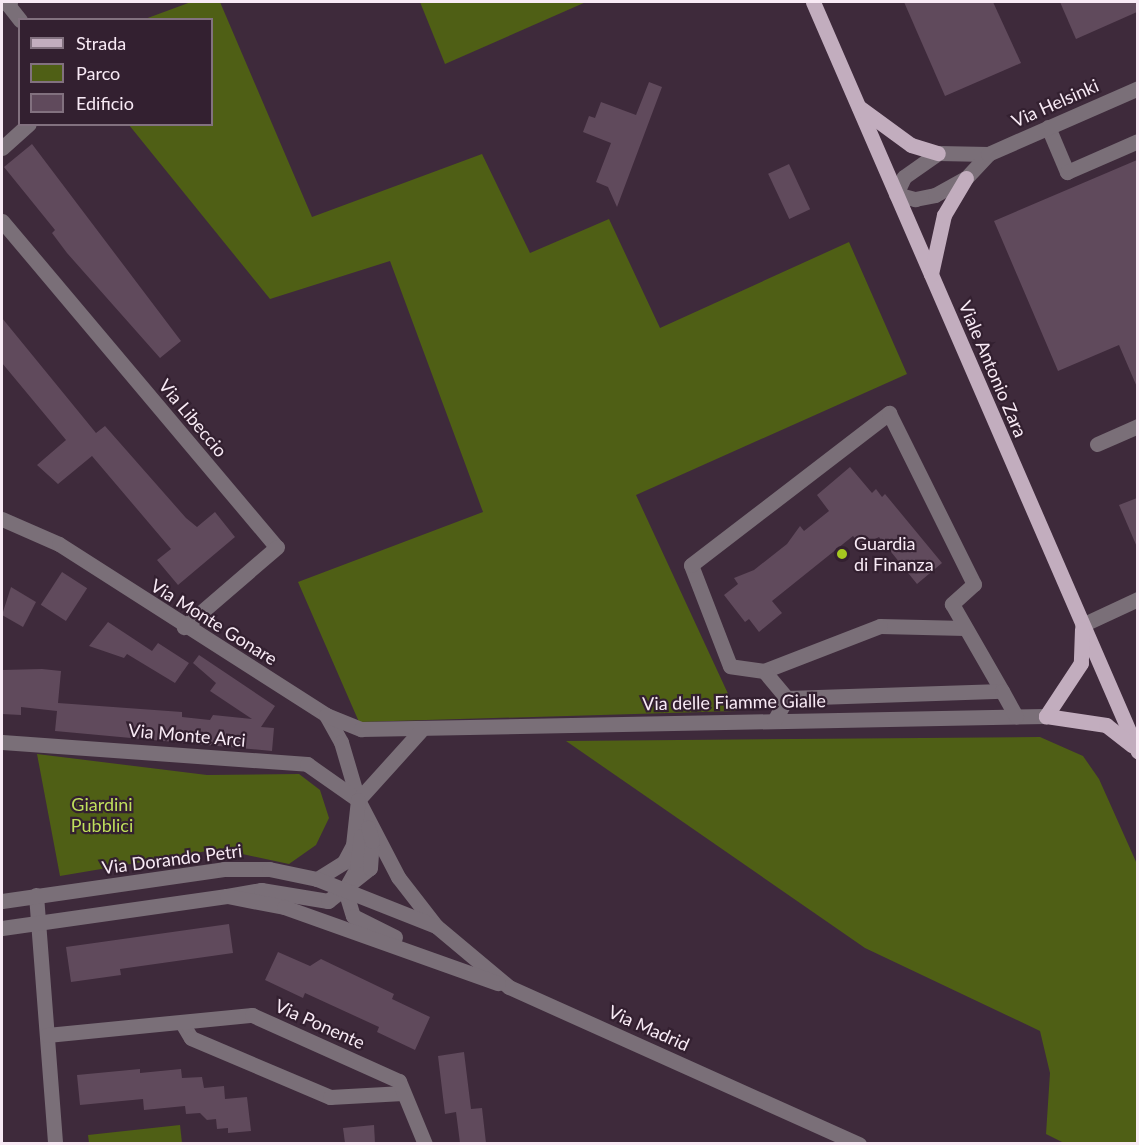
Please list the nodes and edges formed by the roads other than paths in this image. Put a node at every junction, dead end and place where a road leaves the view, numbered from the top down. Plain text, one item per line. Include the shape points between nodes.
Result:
1 (10, 2) edge
2 (813, 2) edge
3 (18, 18) edge
4 (1137, 88) edge
5 (859, 107) junction
6 (27, 126) edge
7 (1048, 127) junction
8 (1137, 141) edge
9 (2, 148) edge
10 (938, 153) junction
11 (988, 154) junction
12 (966, 178) junction
13 (896, 194) junction
14 (2, 221) edge
15 (931, 274) junction
16 (1137, 426) edge
17 (1097, 444) dead end
18 (2, 519) edge
19 (1137, 599) edge
20 (1082, 625) junction
21 (184, 627) junction
22 (965, 628) junction
23 (764, 671) junction
24 (1002, 691) junction
25 (787, 698) junction
26 (326, 715) junction
27 (1016, 716) junction
28 (1046, 716) junction
29 (774, 721) junction
30 (423, 728) junction
31 (2, 742) edge
32 (1137, 749) edge
33 (358, 800) junction
34 (317, 879) junction
35 (345, 890) junction
36 (36, 895) junction
37 (227, 896) junction
38 (2, 901) edge
39 (39, 922) junction
40 (436, 926) junction
41 (2, 928) edge
42 (443, 963) junction
43 (509, 987) junction
44 (182, 1023) junction
45 (47, 1035) junction
46 (403, 1093) junction
47 (414, 1119) junction
48 (55, 1143) edge
49 (416, 1143) edge
50 (425, 1143) edge
51 (859, 1143) edge

1 - 3 street
2 - 5 main road, Viale Antonio Zara
4 - 7 street, Via Helsinki
5 - 10 main road via 911,145
5 - 13 main road, Viale Antonio Zara
6 - 9 street
7 - 8 street via 1067,172
7 - 11 street, Via Helsinki
10 - 11 street, Via Helsinki
10 - 13 street via 904,177
11 - 12 street, Via Helsinki
12 - 13 street, Via Helsinki via 935,195 915,199
12 - 15 main road via 944,215
13 - 15 main road, Viale Antonio Zara
14 - 21 street, Via Libeccio via 277,547
15 - 20 main road, Viale Antonio Zara
16 - 17 street
18 - 21 street, Via Monte Gonare via 58,544
19 - 20 street
20 - 28 main road via 1081,663
20 - 32 main road, Viale Antonio Zara
21 - 26 street, Via Monte Gonare
22 - 23 street via 879,626
22 - 23 street via 951,604 974,584 889,413 692,565 730,666
22 - 24 street
23 - 25 street
24 - 25 street
24 - 27 street
25 - 29 street
26 - 30 street, Via delle Fiamme Gialle via 361,729
26 - 33 street via 340,742
27 - 28 street, Via delle Fiamme Gialle
27 - 29 street, Via delle Fiamme Gialle
28 - 32 main road via 1106,724
29 - 30 street, Via delle Fiamme Gialle
30 - 33 street
31 - 33 street, Via Monte Arci via 307,764
33 - 34 street via 353,845 344,862
33 - 35 street via 372,841 370,868
33 - 40 street via 398,877
34 - 35 street, Via Dorando Petri
34 - 36 street, Via Dorando Petri via 269,868 224,869
35 - 37 street via 328,902 261,890
35 - 40 street, Via Dorando Petri
35 - 42 street via 353,916
36 - 38 street, Via Dorando Petri
36 - 39 street
37 - 39 street
37 - 42 street via 284,907
39 - 41 street
39 - 45 street
40 - 43 street, Via Madrid
42 - 43 street
43 - 51 street, Via Madrid
44 - 45 street, Via Ponente
44 - 46 street via 192,1038 330,1097
44 - 46 street, Via Ponente via 252,1015 399,1081
45 - 48 street
46 - 47 street, Via Ponente
47 - 49 street
47 - 50 street, Via Ponente

